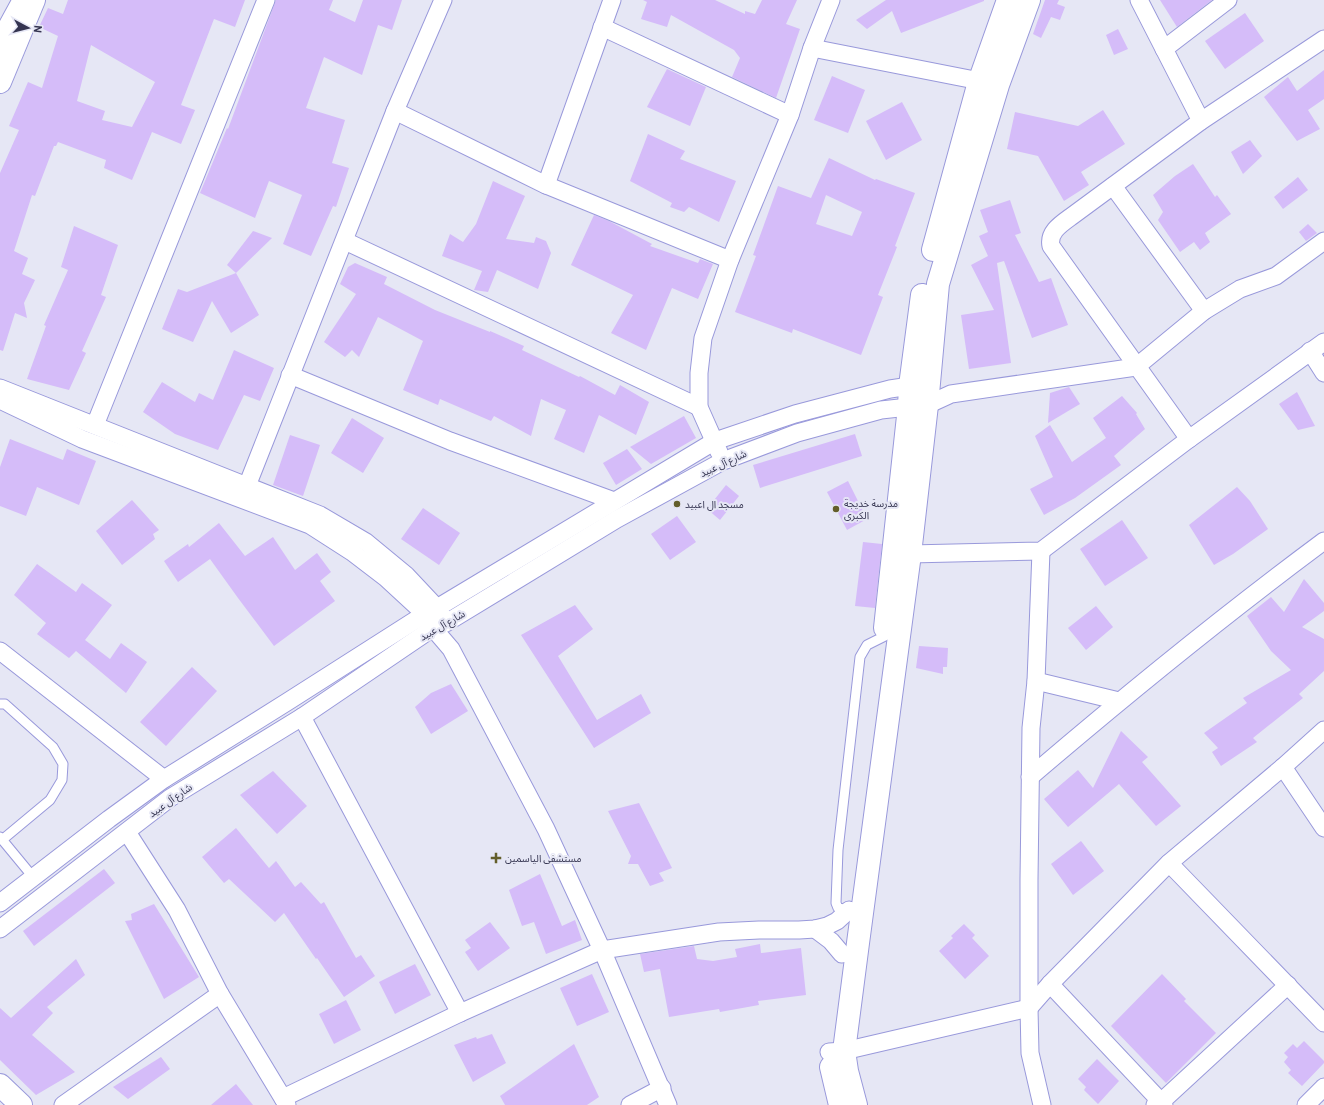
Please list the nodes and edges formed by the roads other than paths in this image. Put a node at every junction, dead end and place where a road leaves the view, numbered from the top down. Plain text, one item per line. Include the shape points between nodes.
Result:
1 (24, 0) edge
2 (34, 0) edge
3 (266, 0) edge
4 (443, 0) edge
5 (612, 0) edge
6 (831, 0) edge
7 (1008, 0) edge
8 (1029, 0) edge
9 (1139, 0) edge
10 (1228, 0) edge
11 (602, 26) junction
12 (1324, 39) edge
13 (0, 44) edge
14 (812, 48) junction
15 (1164, 49) junction
16 (0, 82) edge
17 (989, 83) junction
18 (395, 111) junction
19 (790, 115) junction
20 (1201, 121) junction
21 (546, 185) junction
22 (1113, 186) junction
23 (345, 241) junction
24 (1324, 241) edge
25 (730, 260) junction
26 (1204, 311) junction
27 (1317, 347) edge
28 (1136, 367) junction
29 (1324, 373) edge
30 (290, 375) junction
31 (0, 388) edge
32 (918, 396) junction
33 (0, 400) edge
34 (699, 407) junction
35 (95, 425) junction
36 (1189, 439) junction
37 (715, 441) junction
38 (723, 461) junction
39 (247, 486) junction
40 (614, 501) junction
41 (1324, 541) edge
42 (1041, 551) junction
43 (910, 554) junction
44 (435, 618) junction
45 (0, 651) edge
46 (1036, 681) junction
47 (1119, 701) junction
48 (0, 704) edge
49 (302, 717) junction
50 (1324, 730) edge
51 (1283, 767) junction
52 (1030, 777) junction
53 (164, 778) junction
54 (1324, 828) edge
55 (127, 832) junction
56 (1, 838) edge
57 (1169, 863) junction
58 (33, 877) junction
59 (0, 902) edge
60 (849, 910) junction
61 (815, 929) junction
62 (0, 930) edge
63 (602, 950) junction
64 (842, 954) junction
65 (1050, 984) junction
66 (1288, 985) junction
67 (220, 994) junction
68 (1029, 1008) junction
69 (460, 1013) junction
70 (1324, 1023) edge
71 (837, 1052) junction
72 (0, 1085) edge
73 (1324, 1086) edge
74 (662, 1088) junction
75 (285, 1101) edge
76 (1160, 1104) edge
77 (21, 1105) edge
78 (63, 1105) edge
79 (630, 1105) edge
80 (668, 1105) edge
81 (840, 1105) edge
82 (856, 1105) edge
83 (1042, 1105) edge
84 (1306, 1105) edge

1 - 13 main road
2 - 16 main road
3 - 35 street
4 - 18 street
5 - 11 street
6 - 14 street
7 - 17 main road
8 - 17 main road
9 - 15 street
10 - 15 street
11 - 19 street
11 - 21 street
12 - 20 street
14 - 17 street
14 - 19 street
15 - 20 street
17 - 32 main road via 938,284
18 - 21 street
18 - 23 street
19 - 25 street
20 - 22 street
21 - 25 street
22 - 26 street
22 - 28 street via 1057,228 1050,236 1050,241
23 - 30 street
23 - 34 street
24 - 26 street via 1276,276 1240,290
25 - 34 street via 703,338
26 - 28 street
27 - 29 street
27 - 36 street
28 - 32 street via 951,394
28 - 36 street
30 - 39 street
30 - 40 street via 450,441
31 - 35 street
32 - 37 street, شارع آل عبيد via 890,389 795,414
32 - 38 street, شارع آل عبيد via 880,410 797,433
32 - 43 main road
32 - 60 main road
33 - 44 street via 82,439 310,525 352,552
34 - 37 street
35 - 39 street
36 - 42 street
37 - 38 street
37 - 40 street, شارع آل عبيد
38 - 44 street, شارع آل عبيد
39 - 44 street via 320,515 366,542 406,575
40 - 44 street, شارع آل عبيد
41 - 47 street via 1256,591
42 - 43 street
42 - 46 street
43 - 71 main road via 858,943
44 - 49 street, شارع آل عبيد
44 - 53 street, شارع آل عبيد via 288,702
44 - 63 street via 546,829
45 - 53 street
46 - 47 street
46 - 52 street via 1031,728
47 - 52 street
48 - 56 lane via 5,704 53,747 63,764 62,780 50,800
49 - 55 street, شارع آل عبيد via 170,798
49 - 69 street
50 - 51 street
51 - 54 street
51 - 57 street
52 - 68 street
53 - 58 street, شارع آل عبيد
55 - 62 street, شارع آل عبيد
55 - 67 street via 177,910
56 - 58 lane
57 - 65 street
57 - 66 street
58 - 59 street, شارع آل عبيد
60 - 61 street via 836,921
60 - 64 main road
61 - 63 street via 719,932
61 - 64 street via 831,941
63 - 69 street
63 - 74 street
64 - 71 main road via 835,1000
65 - 68 street
65 - 76 street
66 - 70 street
66 - 76 street
67 - 75 street
67 - 78 street
68 - 71 street
68 - 83 street via 1030,1053
69 - 75 street
71 - 81 main road via 832,1074
71 - 82 main road via 847,1071
72 - 77 main road
73 - 84 street
74 - 79 street
74 - 80 street

